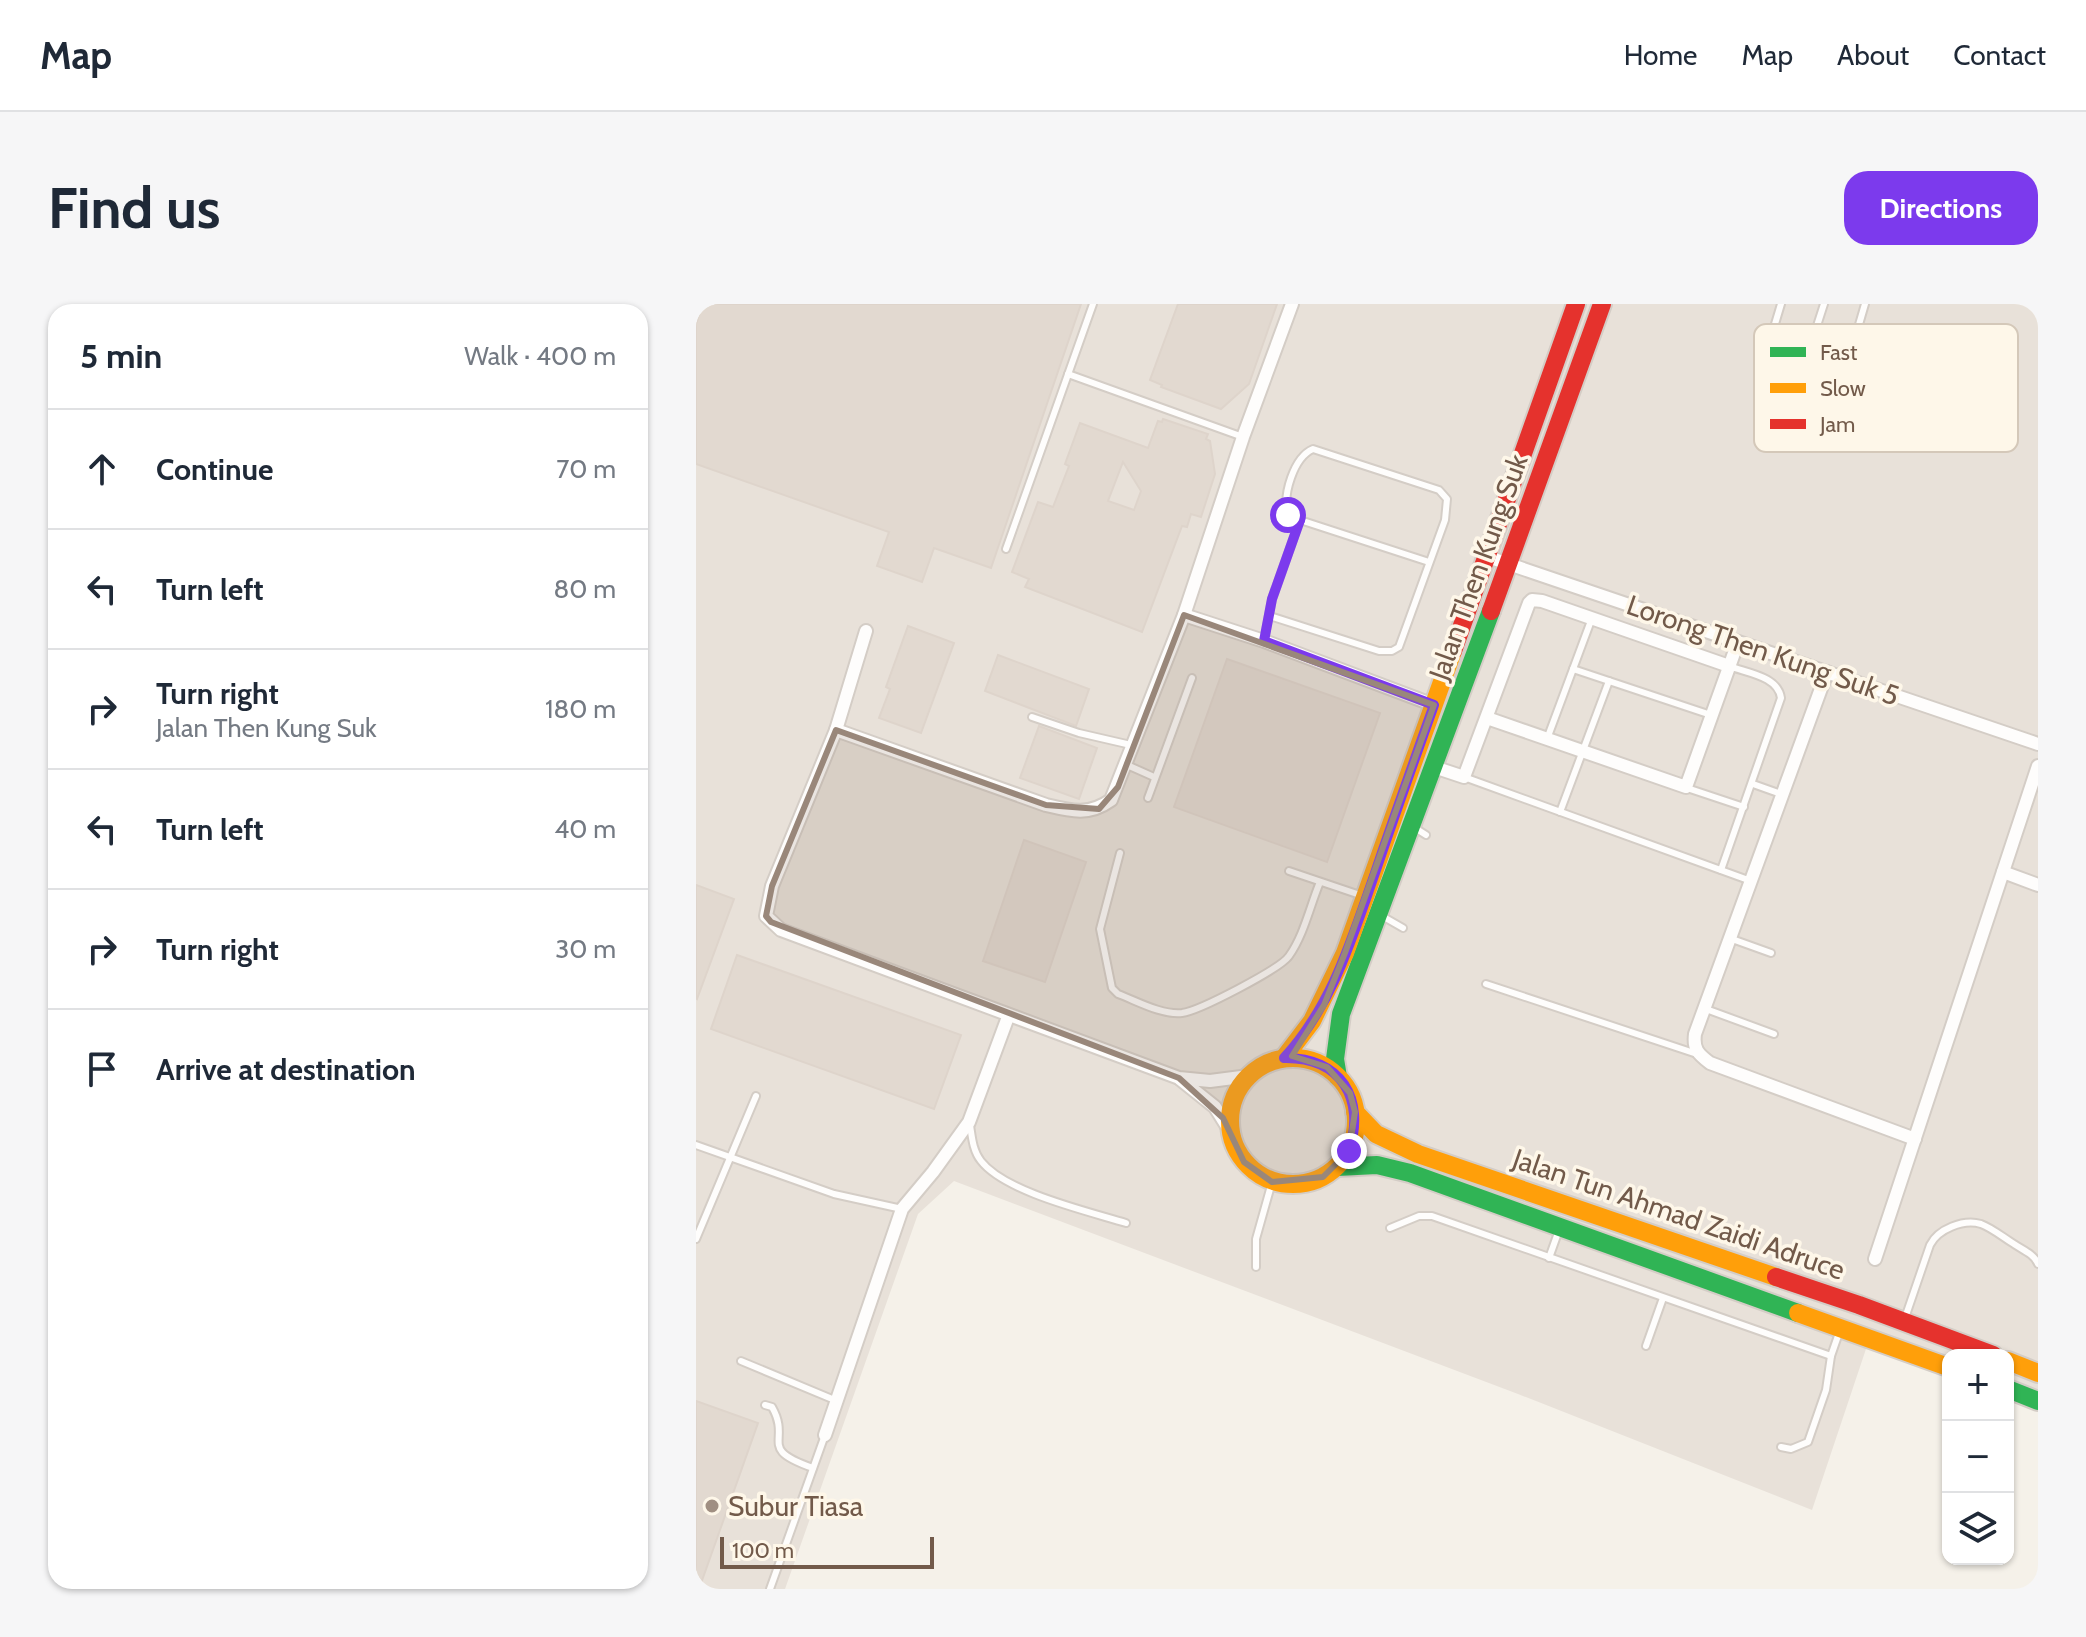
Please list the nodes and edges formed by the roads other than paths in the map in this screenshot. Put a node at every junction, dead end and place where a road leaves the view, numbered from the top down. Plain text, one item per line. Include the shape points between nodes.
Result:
1 (1093, 304) edge
2 (1292, 304) edge
3 (1576, 304) edge
4 (1602, 304) edge
5 (1781, 304) edge
6 (1824, 304) edge
7 (1865, 304) edge
8 (1775, 324) edge
9 (1818, 324) edge
10 (1859, 324) edge
11 (1068, 374) junction
12 (1243, 437) junction
13 (1300, 520) junction
14 (1006, 549) dead end
15 (1488, 557) junction
16 (1429, 562) junction
17 (1509, 564) junction
18 (1642, 609) junction
19 (1184, 615) junction
20 (1270, 616) junction
21 (1592, 618) junction
22 (866, 631) dead end
23 (1632, 633) junction
24 (1264, 641) junction
25 (1738, 642) junction
26 (1729, 666) junction
27 (1573, 669) junction
28 (1827, 672) junction
29 (1192, 678) dead end
30 (1609, 681) junction
31 (1434, 705) junction
32 (1711, 715) junction
33 (1032, 717) dead end
34 (1487, 718) junction
35 (836, 730) junction
36 (1547, 739) junction
37 (2038, 744) edge
38 (1135, 746) junction
39 (1583, 751) junction
40 (1127, 765) junction
41 (2038, 766) edge
42 (1434, 767) junction
43 (1154, 777) junction
44 (1464, 777) junction
45 (1753, 784) junction
46 (1686, 787) junction
47 (1784, 795) junction
48 (1148, 798) dead end
49 (1744, 807) junction
50 (1560, 812) junction
51 (1120, 853) dead end
52 (1721, 870) junction
53 (1289, 871) dead end
54 (2003, 872) junction
55 (1320, 882) junction
56 (1753, 882) junction
57 (2038, 885) edge
58 (1366, 897) junction
59 (1379, 915) junction
60 (1403, 928) dead end
61 (1732, 939) junction
62 (1771, 953) dead end
63 (1486, 984) dead end
64 (1706, 1009) junction
65 (1008, 1017) junction
66 (1774, 1034) dead end
67 (1697, 1054) junction
68 (1284, 1058) junction
69 (1249, 1076) junction
70 (1338, 1077) junction
71 (1179, 1078) junction
72 (756, 1096) dead end
73 (1355, 1112) junction
74 (969, 1122) junction
75 (1230, 1131) junction
76 (1915, 1139) junction
77 (696, 1145) edge
78 (731, 1157) junction
79 (1337, 1167) junction
80 (1272, 1182) junction
81 (902, 1209) junction
82 (1126, 1223) dead end
83 (1561, 1227) junction
84 (1390, 1228) dead end
85 (696, 1239) edge
86 (1549, 1258) junction
87 (1875, 1259) dead end
88 (2037, 1260) edge
89 (1256, 1267) dead end
90 (1663, 1298) junction
91 (1904, 1321) junction
92 (1841, 1326) junction
93 (1646, 1346) dead end
94 (1977, 1349) edge
95 (1831, 1356) junction
96 (741, 1361) dead end
97 (2014, 1363) edge
98 (1942, 1365) edge
99 (2038, 1373) edge
100 (2014, 1391) edge
101 (837, 1401) junction
102 (2038, 1401) edge
103 (765, 1405) dead end
104 (825, 1435) joint
105 (1781, 1447) dead end
106 (813, 1468) junction
107 (770, 1589) edge

1 - 11 lane
2 - 12 street
3 - 15 street, Jalan Then Kung Suk
4 - 17 street, Jalan Then Kung Suk
5 - 8 lane
6 - 9 lane
7 - 10 lane
11 - 12 lane
11 - 14 lane
12 - 19 street
13 - 16 lane
13 - 16 lane via 1288,515 1284,503 1300,458 1313,449 1327,451 1445,494 1448,506
13 - 20 lane
15 - 17 street, Lorong Then Kung Suk 5
15 - 31 street, Jalan Then Kung Suk
16 - 20 lane via 1402,642 1392,651
17 - 18 street, Lorong Then Kung Suk 5
17 - 42 street, Jalan Then Kung Suk
18 - 23 street
18 - 25 street, Lorong Then Kung Suk 5
19 - 24 street
19 - 38 street
20 - 24 lane
21 - 23 street
21 - 27 lane
21 - 34 street via 1532,600
22 - 35 street
23 - 26 street
24 - 31 street
25 - 26 street
25 - 28 street, Lorong Then Kung Suk 5
26 - 32 street
26 - 45 lane via 1769,680 1781,691 1781,705
27 - 30 lane
27 - 36 lane
28 - 37 street, Lorong Then Kung Suk 5
28 - 47 street
29 - 43 lane
30 - 32 lane
30 - 39 lane
31 - 58 street, Jalan Then Kung Suk
32 - 46 street
33 - 38 lane
34 - 36 street
34 - 44 street
35 - 40 street via 1079,813 1111,800
35 - 65 street via 772,886 766,916 781,930
36 - 39 street
38 - 40 street
39 - 46 street
39 - 50 lane
40 - 43 lane
41 - 54 street
42 - 44 street
42 - 59 street, Jalan Then Kung Suk via 1419,830
43 - 48 lane
44 - 50 lane
45 - 47 lane
45 - 49 lane
46 - 49 lane
47 - 56 street
49 - 52 lane
50 - 52 lane
51 - 55 lane via 1100,929 1112,988 1168,1012 1186,1013 1275,970 1296,944
52 - 56 lane
53 - 55 lane
54 - 57 street
54 - 76 street
55 - 58 lane
56 - 61 street
58 - 68 street, Jalan Then Kung Suk via 1324,1005
59 - 60 lane
59 - 70 street, Jalan Then Kung Suk via 1341,1014
61 - 62 lane
61 - 64 street
63 - 67 lane
64 - 66 lane
64 - 67 street via 1695,1034
65 - 71 street
65 - 74 street
67 - 76 street
68 - 69 street
68 - 70 street via 1313,1061
69 - 71 street
69 - 75 street via 1233,1101
70 - 73 street
71 - 75 street via 1215,1107
72 - 78 lane
73 - 79 street via 1349,1151
73 - 91 street, Jalan Tun Ahmad Zaidi Adruce via 1376,1134 1418,1154
74 - 81 street
74 - 82 lane via 980,1160 1005,1181
75 - 80 street via 1244,1162
76 - 87 street
77 - 78 lane
78 - 81 lane via 834,1194
78 - 85 lane
79 - 80 street via 1307,1183
79 - 83 street, Jalan Tun Ahmad Zaidi Adruce via 1368,1164 1399,1170
80 - 89 lane via 1256,1239
81 - 101 street
83 - 86 lane
83 - 92 street, Jalan Tun Ahmad Zaidi Adruce
84 - 86 lane via 1432,1216
86 - 90 lane
88 - 91 lane via 1979,1224 1947,1229 1930,1245
90 - 93 lane
90 - 95 lane
91 - 94 street, Jalan Tun Ahmad Zaidi Adruce
92 - 95 lane
92 - 98 street, Jalan Tun Ahmad Zaidi Adruce
95 - 105 lane via 1808,1442 1801,1448
96 - 101 lane
97 - 99 street
100 - 102 street
101 - 104 street
103 - 106 lane via 776,1414 779,1446 787,1458
104 - 106 lane
106 - 107 lane

